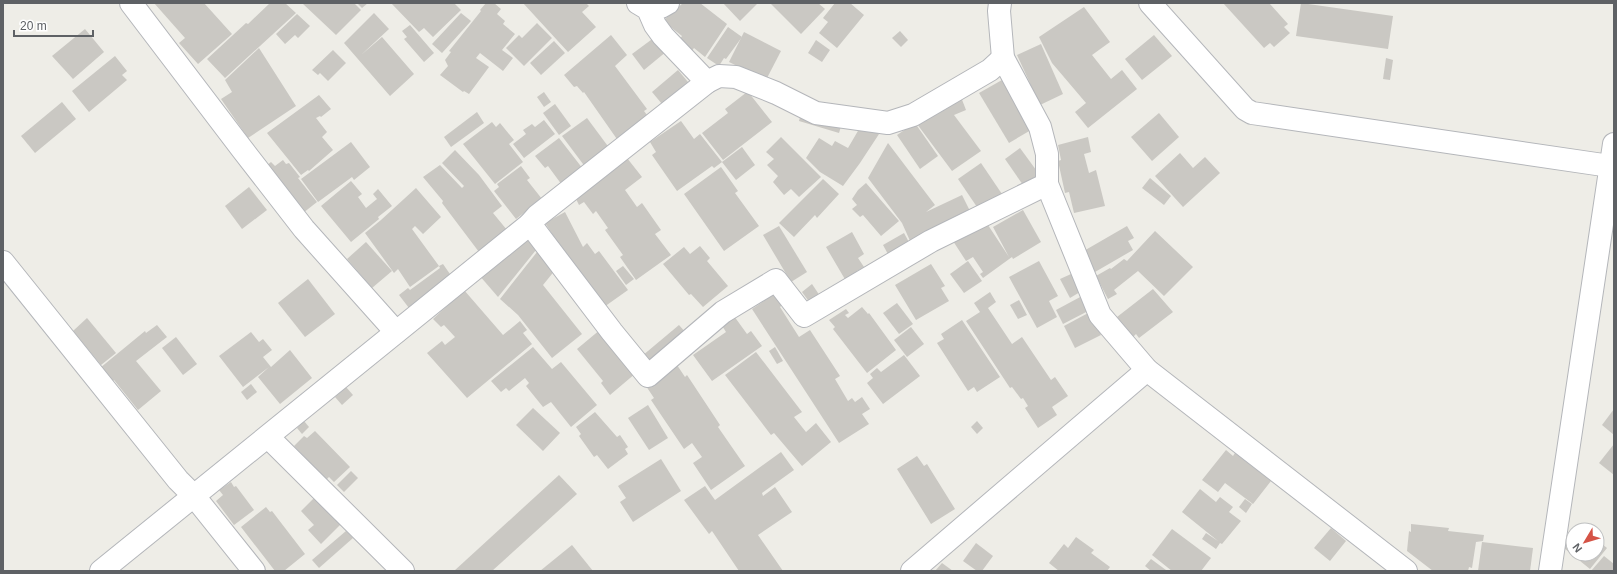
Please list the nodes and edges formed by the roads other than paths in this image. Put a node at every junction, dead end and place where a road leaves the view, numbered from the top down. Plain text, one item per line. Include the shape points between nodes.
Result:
1 (131, 3) edge
2 (668, 3) edge
3 (1000, 3) edge
4 (1150, 3) edge
5 (643, 6) edge
6 (1004, 58) junction
7 (707, 82) junction
8 (1614, 144) edge
9 (1612, 168) edge
10 (1047, 184) junction
11 (530, 224) junction
12 (3, 262) edge
13 (396, 332) junction
14 (1147, 370) junction
15 (268, 437) junction
16 (194, 496) junction
17 (101, 571) edge
18 (254, 571) edge
19 (403, 571) edge
20 (912, 571) edge
21 (1406, 571) edge
22 (1550, 571) edge

1 - 13 street via 304,229
2 - 5 street
3 - 6 street
4 - 9 street via 1245,109 1252,112
5 - 7 street via 663,36
6 - 7 street via 990,70 926,108 888,123 816,113 776,93 736,78 718,76
6 - 10 street via 1040,127 1047,154
7 - 11 street
8 - 9 street
9 - 22 street
10 - 11 street via 931,241 804,316 776,280 723,312 648,376
10 - 14 street via 1100,315
11 - 13 street
12 - 16 street via 178,480
13 - 15 street
14 - 20 street
14 - 21 street
15 - 16 street
15 - 19 street
16 - 17 street
16 - 18 street

